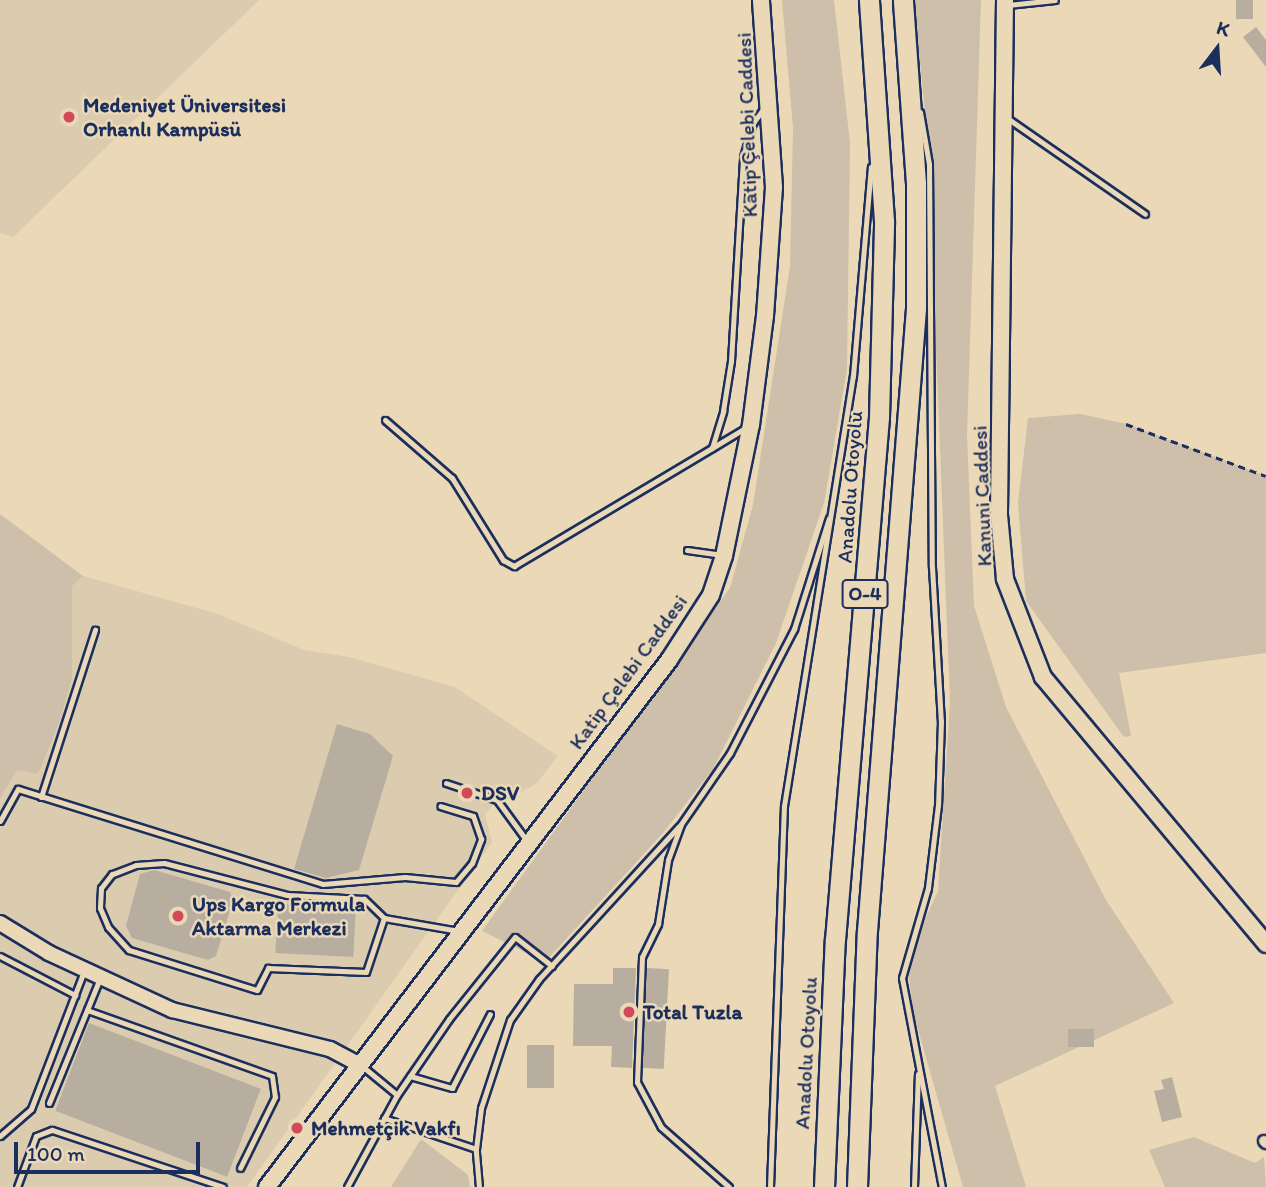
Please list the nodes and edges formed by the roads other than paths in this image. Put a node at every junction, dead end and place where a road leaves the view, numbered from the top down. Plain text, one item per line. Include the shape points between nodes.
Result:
1 (761, 0) edge
2 (869, 0) edge
3 (1055, 0) edge
4 (1005, 3) edge
5 (904, 8) edge
6 (877, 83) junction
7 (771, 97) junction
8 (1005, 116) junction
9 (1145, 214) dead end
10 (385, 420) dead end
11 (751, 425) junction
12 (712, 448) junction
13 (838, 485) junction
14 (687, 550) dead end
15 (724, 556) junction
16 (95, 630) dead end
17 (446, 783) dead end
18 (41, 797) junction
19 (442, 806) dead end
20 (0, 821) edge
21 (681, 824) junction
22 (527, 841) junction
23 (384, 918) junction
24 (0, 923) edge
25 (458, 931) junction
26 (1266, 944) edge
27 (0, 956) edge
28 (552, 966) junction
29 (84, 971) junction
30 (100, 978) junction
31 (75, 995) junction
32 (87, 1010) junction
33 (490, 1014) dead end
34 (919, 1060) junction
35 (360, 1065) junction
36 (410, 1076) junction
37 (397, 1095) junction
38 (49, 1103) dead end
39 (384, 1118) junction
40 (0, 1136) edge
41 (476, 1149) junction
42 (240, 1168) dead end
43 (17, 1187) edge
44 (223, 1187) edge
45 (267, 1187) edge
46 (346, 1187) edge
47 (479, 1187) edge
48 (729, 1187) edge
49 (770, 1187) edge
50 (824, 1187) edge
51 (856, 1187) edge
52 (914, 1187) edge
53 (942, 1187) edge

1 - 7 main road, Katip Çelebi Caddesi
2 - 6 highway, Anadolu Otoyolu / O-4
3 - 4 lane
4 - 8 main road, Kanuni Caddesi
5 - 34 lane via 929,164 932,567 941,721 938,805 928,888 902,978
5 - 51 highway, O-4 via 916,183 916,308 867,931
6 - 13 lane via 863,279
6 - 50 highway, Anadolu Otoyolu / O-4 via 884,221 879,417 835,940
7 - 11 main road, Katip Çelebi Caddesi via 774,187
7 - 12 lane via 753,123 743,157 731,360
8 - 9 lane
8 - 26 main road, Kanuni Caddesi via 999,515 1005,579 1043,677
10 - 12 lane via 452,478 503,560 514,566
11 - 12 lane
11 - 15 main road, Katip Çelebi Caddesi
13 - 21 lane via 794,629 730,753
13 - 49 lane via 785,806
14 - 15 lane
15 - 22 main road, Katip Çelebi Caddesi via 711,595 668,660
16 - 18 lane
17 - 22 lane via 497,800
18 - 19 lane via 323,884 405,877 456,882 472,863 481,839 473,816
18 - 20 lane via 18,789
21 - 28 lane
21 - 48 lane via 667,860 658,924 642,957 637,1082 661,1127
22 - 25 main road, Katip Çelebi Caddesi
23 - 23 lane via 366,972 268,968 257,990 130,950 108,927 100,908 101,888 112,874 136,865 164,863 287,895 364,899
23 - 25 lane
24 - 29 street
25 - 35 main road, Katip Çelebi Caddesi
27 - 31 lane
28 - 36 lane via 515,937
28 - 41 lane via 510,1020 481,1108
29 - 30 street
29 - 31 lane
30 - 32 lane
30 - 35 street via 172,1010 330,1049
31 - 40 lane via 31,1109
32 - 38 lane
32 - 42 lane via 271,1076 275,1097
33 - 36 lane via 452,1088
34 - 52 lane
34 - 53 lane
35 - 37 lane
35 - 45 main road, Katip Çelebi Caddesi
36 - 37 lane
37 - 39 lane
39 - 41 lane
39 - 46 lane
41 - 47 lane
43 - 44 lane via 36,1136 52,1130

